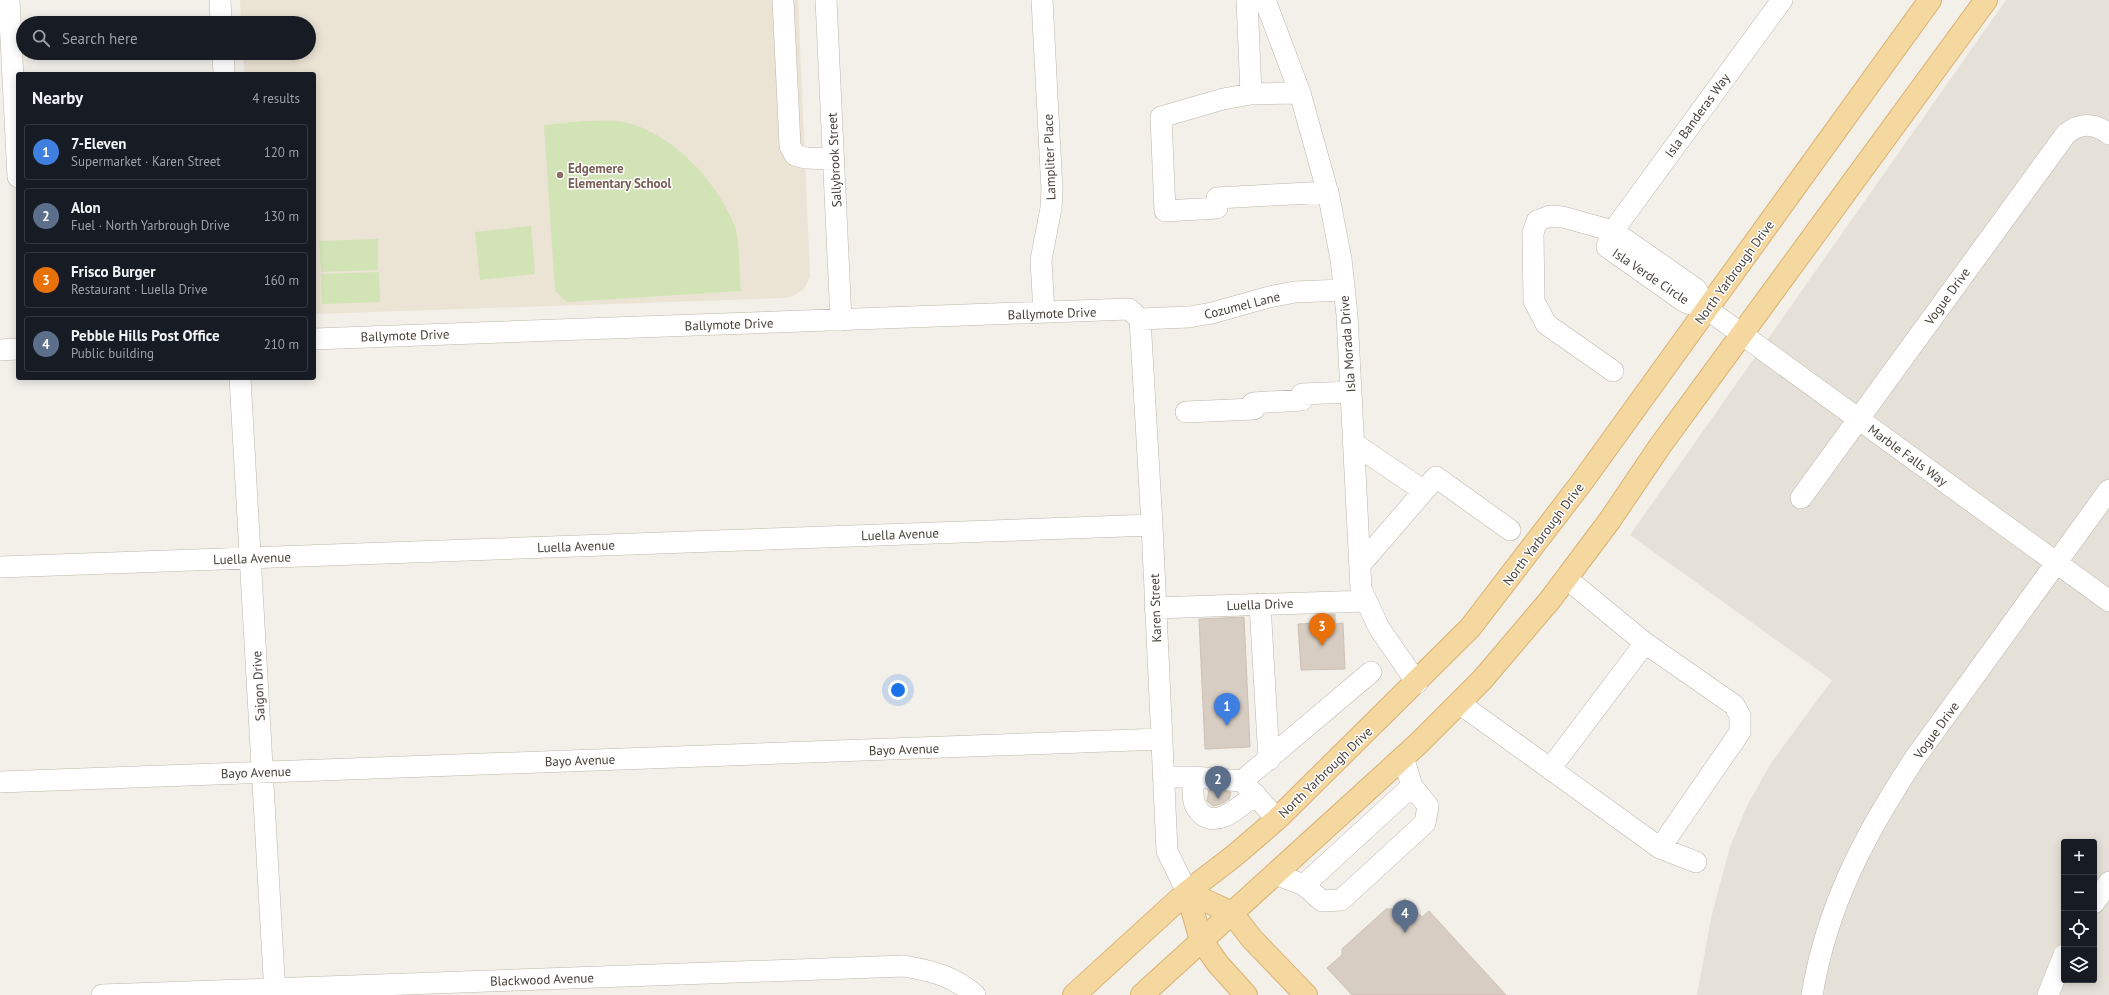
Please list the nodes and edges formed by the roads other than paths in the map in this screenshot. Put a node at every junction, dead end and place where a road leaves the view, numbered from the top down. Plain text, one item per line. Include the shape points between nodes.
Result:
1 (9, 0) edge
2 (220, 0) edge
3 (783, 0) edge
4 (826, 0) edge
5 (1042, 0) edge
6 (1247, 0) edge
7 (1265, 0) edge
8 (1782, 0) edge
9 (1930, 0) edge
10 (1986, 0) edge
11 (221, 16) edge
12 (223, 60) edge
13 (224, 72) edge
14 (1300, 93) junction
15 (1250, 94) junction
16 (2109, 134) edge
17 (16, 138) edge
18 (834, 159) junction
19 (1328, 192) junction
20 (1612, 231) junction
21 (1344, 290) junction
22 (1707, 309) junction
23 (1044, 313) junction
24 (1140, 319) junction
25 (841, 320) junction
26 (1742, 334) junction
27 (316, 339) edge
28 (0, 350) edge
29 (16, 350) edge
30 (1613, 371) dead end
31 (240, 380) edge
32 (1351, 392) junction
33 (1186, 412) dead end
34 (1858, 419) junction
35 (1353, 443) junction
36 (1424, 490) junction
37 (2109, 490) edge
38 (1801, 498) dead end
39 (1152, 525) junction
40 (1510, 530) dead end
41 (250, 558) junction
42 (2056, 563) junction
43 (1360, 565) junction
44 (0, 567) edge
45 (1566, 578) junction
46 (1366, 601) junction
47 (2109, 601) edge
48 (1260, 604) junction
49 (1155, 608) junction
50 (1645, 643) junction
51 (1371, 672) dead end
52 (1417, 683) junction
53 (1458, 704) junction
54 (1161, 739) junction
55 (1403, 757) junction
56 (1269, 760) junction
57 (1550, 769) junction
58 (263, 772) junction
59 (1193, 776) junction
60 (1163, 777) junction
61 (0, 782) edge
62 (1412, 786) junction
63 (1249, 788) junction
64 (1277, 819) junction
65 (1660, 848) junction
66 (1696, 862) dead end
67 (1275, 874) junction
68 (2109, 882) edge
69 (1304, 885) junction
70 (1187, 892) junction
71 (2097, 899) edge
72 (1232, 913) junction
73 (1201, 940) junction
74 (2061, 962) edge
75 (275, 992) edge
76 (102, 995) edge
77 (975, 995) edge
78 (1074, 995) edge
79 (1142, 995) edge
80 (1246, 995) edge
81 (1306, 995) edge
82 (1812, 995) edge
83 (2048, 995) edge

1 - 17 street
2 - 11 street
3 - 18 street via 790,146 795,155
4 - 18 street, Sallybrook Street
5 - 23 street, Lampliter Place via 1052,190 1041,260
6 - 15 street
7 - 14 street, Isla Morada Drive
8 - 20 street, Isla Banderas Way
9 - 22 main road, North Yarbrough Drive
10 - 26 main road
12 - 13 street
14 - 15 street
14 - 19 street, Isla Morada Drive
15 - 19 street via 1161,117 1165,211 1216,208 1217,198
16 - 34 street, Vogue Drive via 2093,125 2081,125 2066,134
18 - 25 street, Sallybrook Street
19 - 21 street, Isla Morada Drive via 1341,259
20 - 22 street, Isla Verde Circle via 1696,289
20 - 30 street, Isla Verde Circle via 1563,217 1550,216 1537,221 1533,233 1534,301 1541,318
21 - 24 street, Cozumel Lane via 1295,292 1212,313 1189,317
21 - 32 street, Isla Morada Drive
22 - 26 street, Marble Falls Way
22 - 52 main road, North Yarbrough Drive via 1511,576 1470,628
23 - 24 street, Ballymote Drive via 1129,310
23 - 25 street, Ballymote Drive
24 - 39 street, Karen Street
25 - 27 street, Ballymote Drive
26 - 34 street, Marble Falls Way
26 - 45 main road
28 - 29 street
31 - 41 street, Saigon Drive
32 - 33 street via 1302,394 1302,400 1253,403 1254,409
32 - 35 street, Isla Morada Drive
34 - 38 street, Vogue Drive
34 - 42 street, Marble Falls Way
35 - 36 street
35 - 43 street, Isla Morada Drive
36 - 40 street via 1436,477
36 - 43 street
37 - 42 street, Vogue Drive
39 - 41 street, Luella Avenue
39 - 49 street, Karen Street
41 - 44 street, Luella Avenue
41 - 58 street, Saigon Drive
42 - 47 street, Marble Falls Way
42 - 82 street, Vogue Drive via 1888,799 1839,895 1825,933
43 - 46 street, Isla Morada Drive via 1361,588
45 - 50 street
45 - 53 main road via 1530,625
46 - 48 street, Luella Drive
46 - 52 street, Isla Morada Drive via 1379,628
48 - 49 street, Luella Drive
48 - 56 street
49 - 54 street, Karen Street
50 - 57 street
50 - 65 street via 1734,705 1740,716 1740,732
51 - 56 street
52 - 64 main road, North Yarbrough Drive
53 - 55 main road
53 - 57 street
54 - 58 street, Bayo Avenue
54 - 60 street, Karen Street
55 - 62 street
55 - 67 main road
56 - 63 street
57 - 65 street
58 - 61 street, Bayo Avenue
58 - 75 street, Saigon Drive
59 - 60 street
59 - 63 street
59 - 63 street via 1195,806 1204,815 1217,819 1230,814
60 - 70 street, Karen Street via 1167,851
62 - 69 street
62 - 69 street via 1428,806 1425,823 1341,900 1322,901
63 - 64 street
64 - 70 main road, North Yarbrough Drive
65 - 66 street
67 - 69 street
67 - 72 main road
68 - 71 street
70 - 72 main road
70 - 73 main road
70 - 78 main road, North Yarbrough Drive
72 - 73 main road
72 - 81 main road via 1252,939
73 - 79 main road
73 - 80 main road via 1218,964
74 - 83 street
75 - 76 street, Blackwood Avenue
75 - 77 street, Blackwood Avenue via 904,966 949,976

